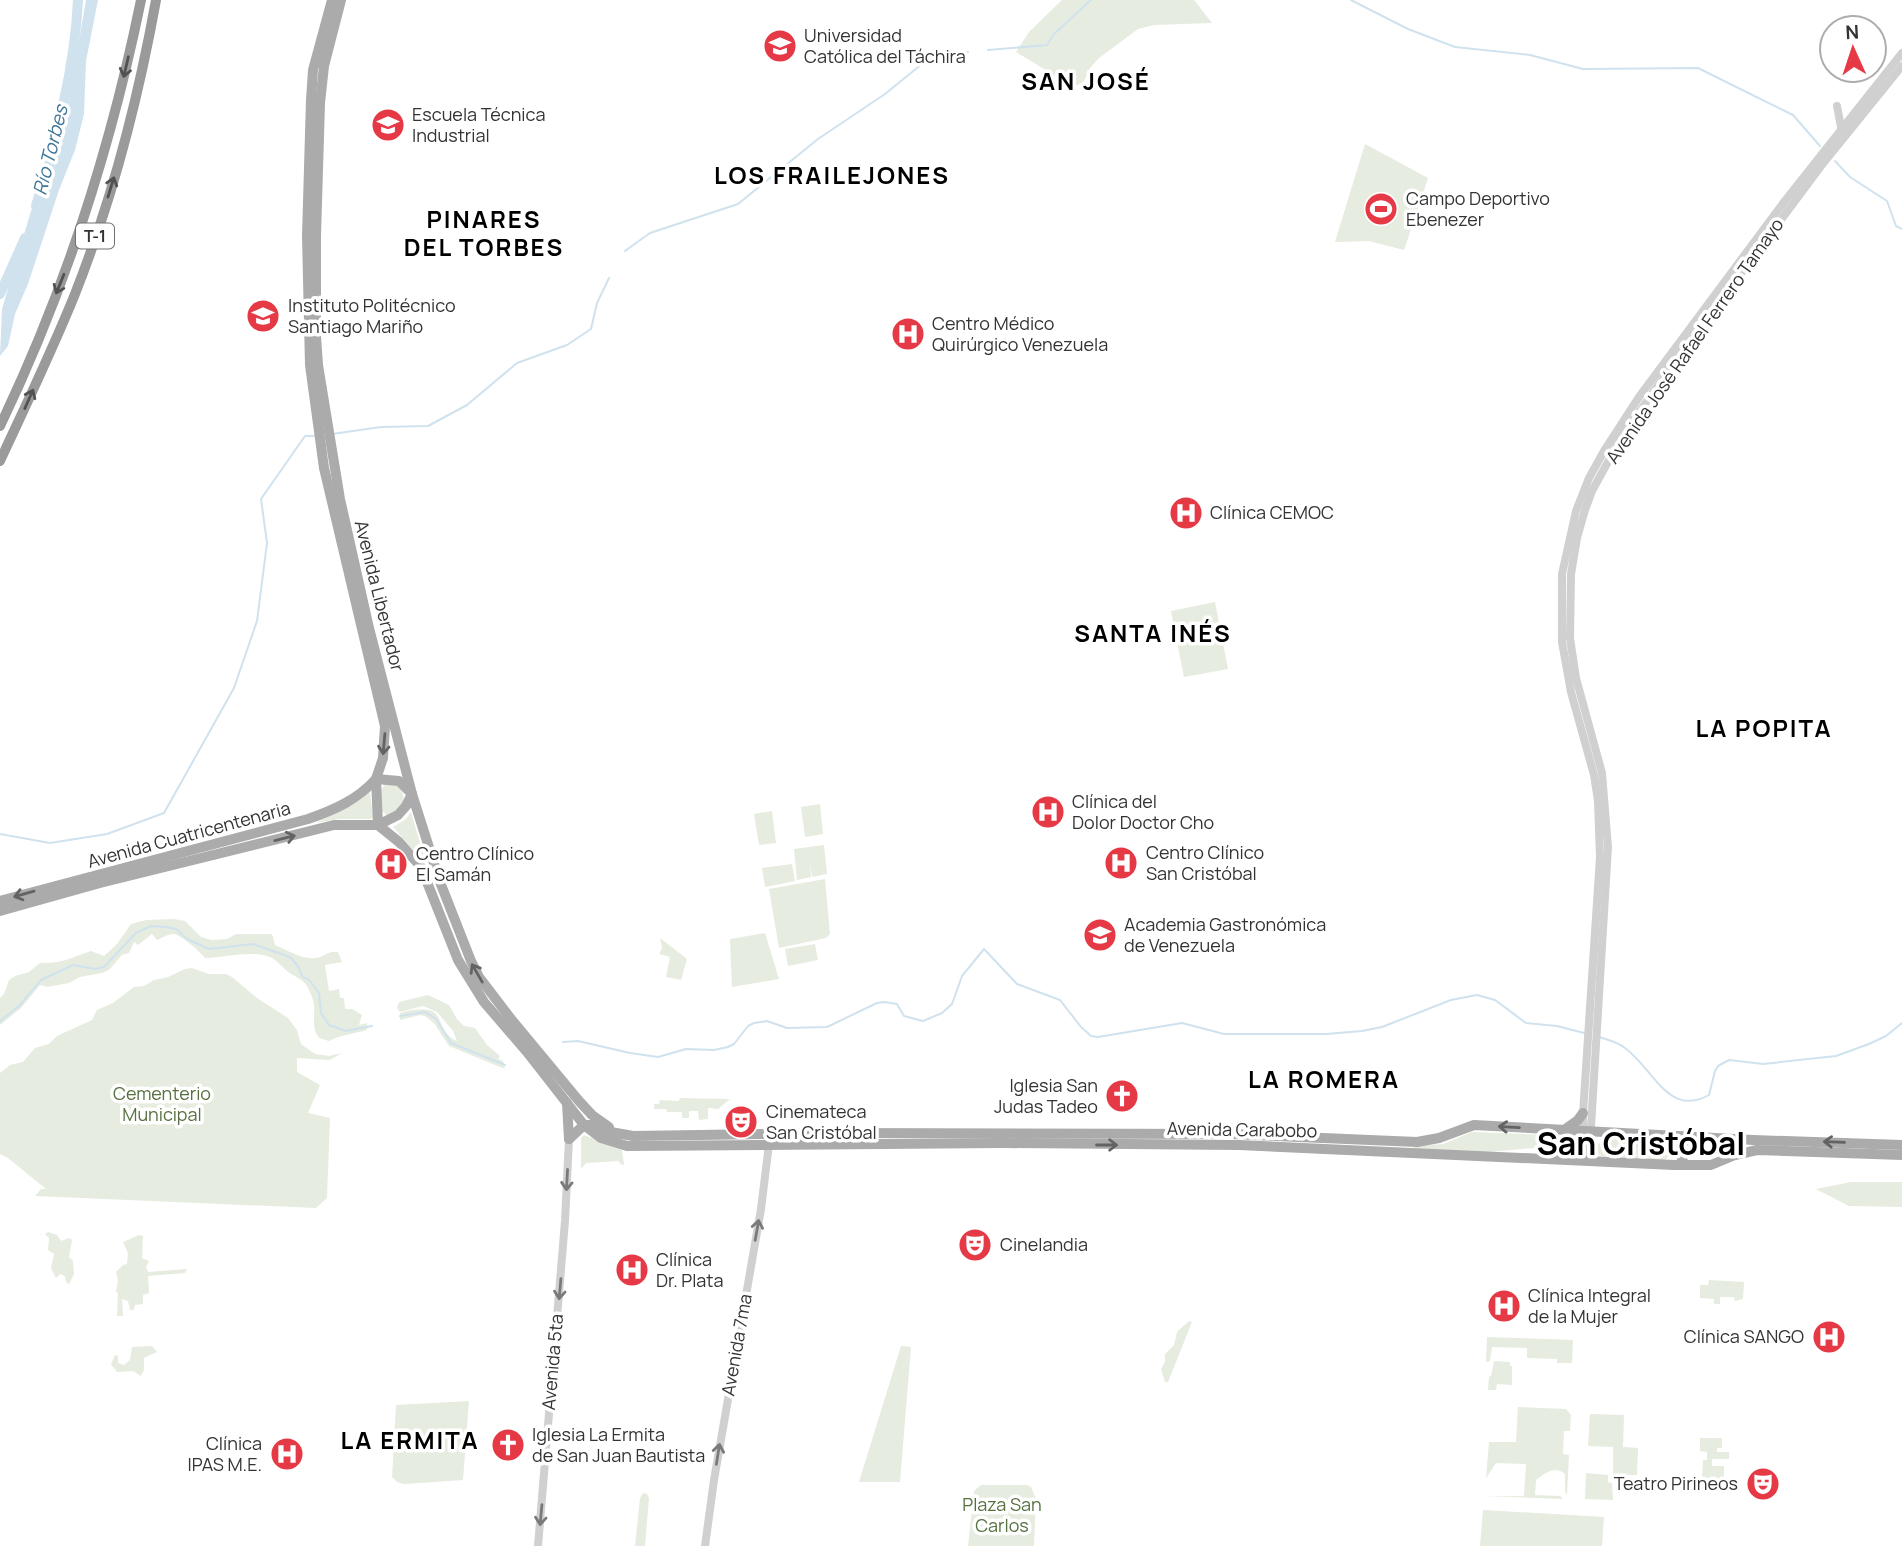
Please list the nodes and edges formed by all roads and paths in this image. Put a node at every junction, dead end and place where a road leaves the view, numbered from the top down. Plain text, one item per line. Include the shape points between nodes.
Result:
1 (141, 0) edge
2 (156, 0) edge
3 (332, 0) edge
4 (341, 0) edge
5 (1902, 53) edge
6 (1902, 66) edge
7 (1837, 106) dead end
8 (1841, 127) junction
9 (0, 426) edge
10 (0, 461) edge
11 (376, 779) junction
12 (412, 794) junction
13 (378, 825) junction
14 (0, 901) edge
15 (0, 911) edge
16 (567, 1103) junction
17 (1583, 1113) junction
18 (584, 1125) junction
19 (1564, 1130) junction
20 (1588, 1131) junction
21 (618, 1133) junction
22 (762, 1134) junction
23 (1672, 1136) junction
24 (1687, 1136) junction
25 (569, 1139) junction
26 (769, 1144) junction
27 (1902, 1145) edge
28 (1902, 1155) edge
29 (1587, 1160) junction
30 (1679, 1164) junction
31 (538, 1546) edge
32 (705, 1546) edge

1 -> 9 highway, T-1 via 120,96 76,244
10 -> 2 highway, T-1 via 92,246 125,139
3 -> 11 main road, Avenida Libertador via 313,70 308,336 324,468 385,726
4 - 12 main road, Avenida Libertador via 320,103 318,356 340,499
5 - 8 street, Avenida José Rafael Ferrero Tamayo
6 - 20 street, Avenida José Rafael Ferrero Tamayo via 1663,378 1621,438 1584,510 1571,573 1570,638 1602,773 1608,847
7 - 8 street
8 - 17 street, Avenida José Rafael Ferrero Tamayo via 1633,406 1589,478 1570,533 1562,575 1563,642 1571,692 1594,775 1600,837
11 - 12 main road via 399,781
11 - 13 main road, Avenida Libertador
11 -> 14 main road, Avenida Cuatricentenaria via 339,808 308,819
12 - 13 main road via 398,815
21 -> 12 main road, Avenida Libertador via 579,1101 479,976 440,882
15 -> 13 main road, Avenida Cuatricentenaria via 334,825
13 - 16 main road via 406,849 426,876 458,960 475,990
16 - 18 main road
16 - 25 main road
17 - 19 main road
17 - 20 street, Avenida José Rafael Ferrero Tamayo
18 - 21 main road, Avenida Carabobo
18 - 25 main road
18 - 26 main road, Avenida Carabobo via 601,1138 627,1146
19 - 20 main road, Avenida Carabobo
19 -> 22 main road, Avenida Carabobo via 1474,1125 1417,1142 1232,1134
20 - 23 main road, Avenida Carabobo
20 - 29 street
21 - 22 main road, Avenida Carabobo
22 - 26 main road
23 - 24 main road, Avenida Carabobo
23 - 30 main road
27 -> 24 main road, Avenida Carabobo
24 - 30 main road via 1679,1150
25 -> 31 street, Avenida 5ta
26 -> 29 main road, Avenida Carabobo via 1239,1145
32 -> 26 street, Avenida 7ma
28 - 30 main road, Avenida Carabobo via 1757,1150 1711,1165
29 - 30 main road, Avenida Carabobo

